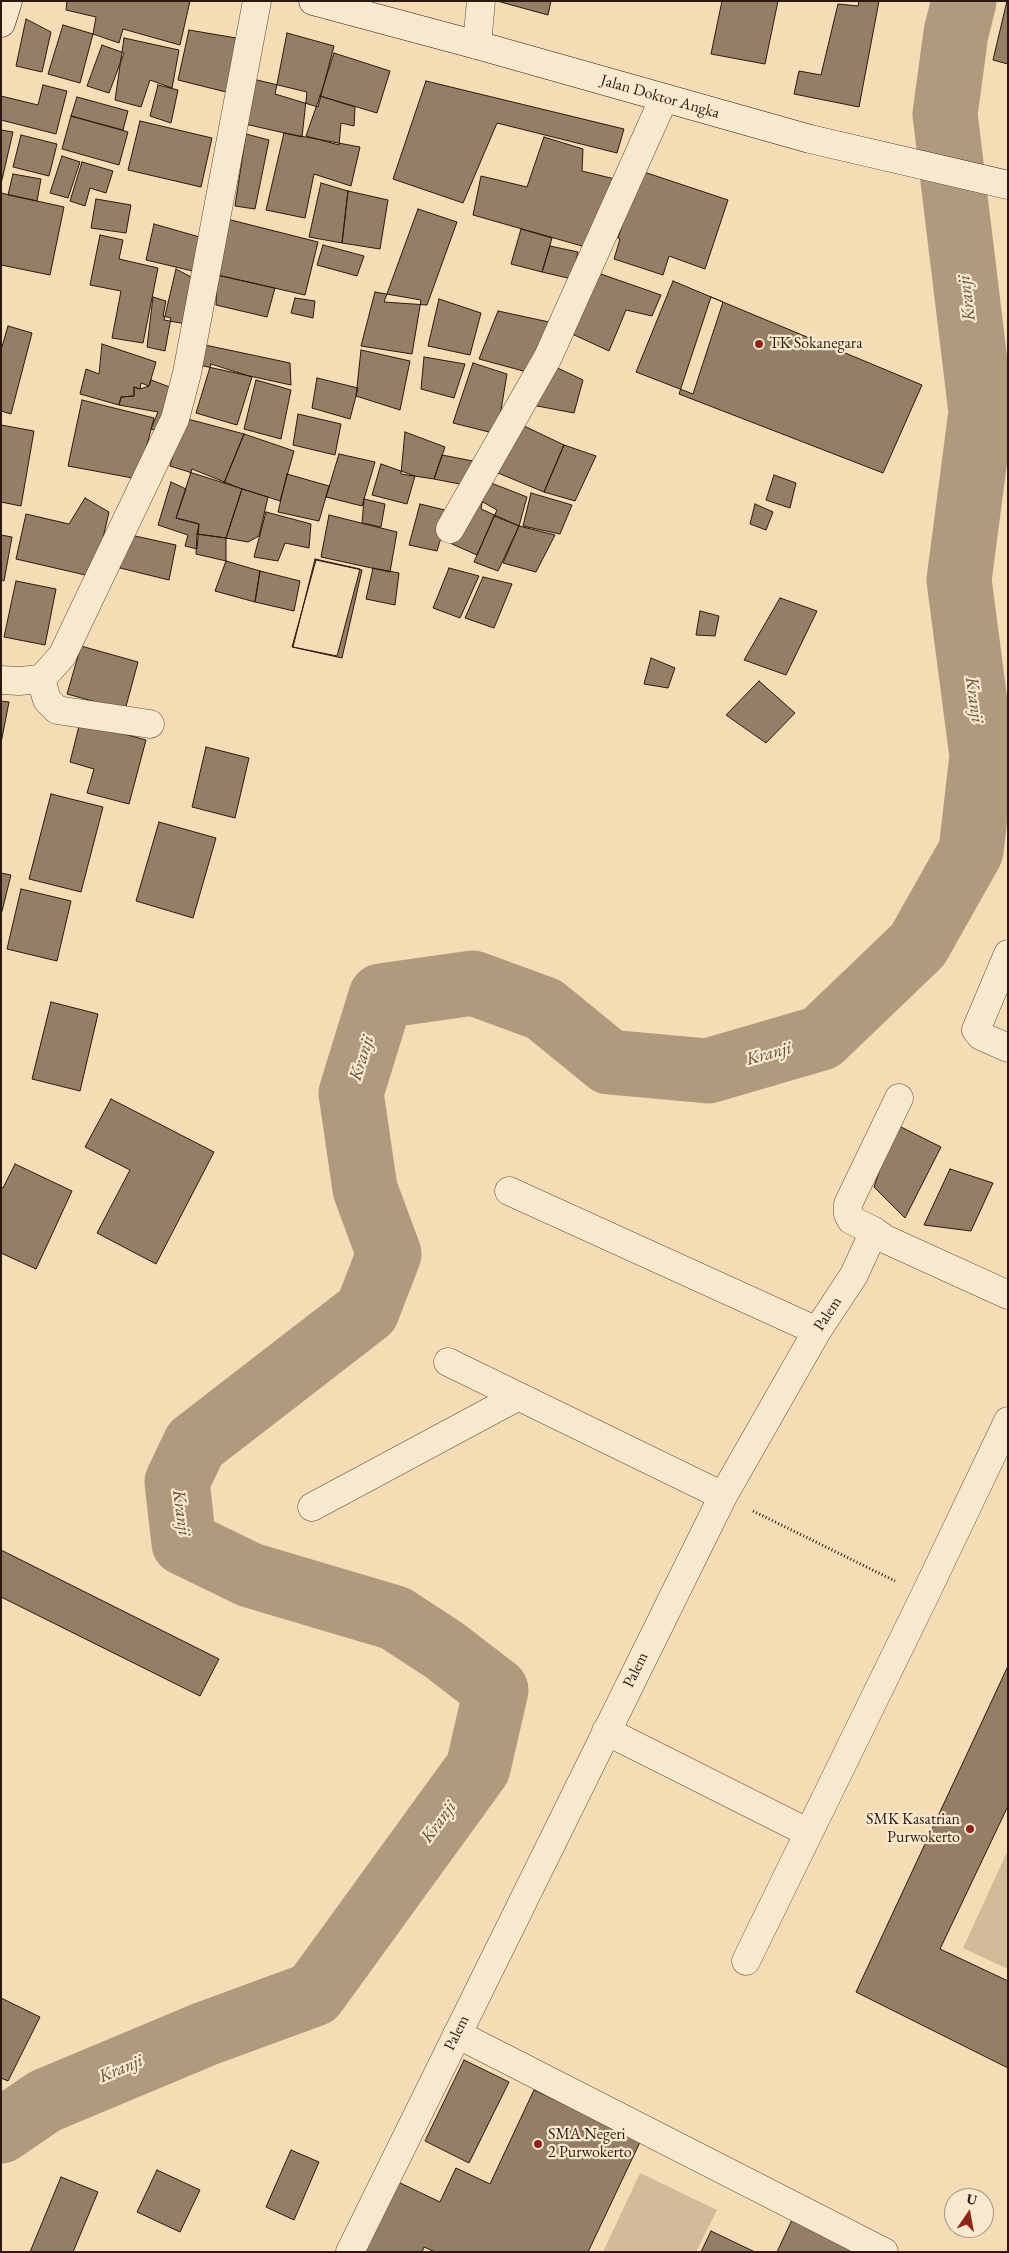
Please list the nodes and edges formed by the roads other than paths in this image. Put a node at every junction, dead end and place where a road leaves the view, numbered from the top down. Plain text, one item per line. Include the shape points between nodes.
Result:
1 (8, 1) edge
2 (257, 1) edge
3 (313, 1) edge
4 (481, 1) edge
5 (1, 23) edge
6 (477, 45) junction
7 (664, 98) junction
8 (1008, 185) edge
9 (450, 529) dead end
10 (41, 679) junction
11 (1, 680) edge
12 (150, 724) dead end
13 (1008, 954) edge
14 (1008, 1048) edge
15 (899, 1098) dead end
16 (509, 1191) dead end
17 (874, 1231) junction
18 (1008, 1295) edge
19 (817, 1331) junction
20 (448, 1362) dead end
21 (517, 1397) junction
22 (1008, 1421) edge
23 (723, 1496) junction
24 (312, 1507) dead end
25 (606, 1731) junction
26 (807, 1832) junction
27 (746, 1961) dead end
28 (457, 2034) junction
29 (350, 2252) edge
30 (884, 2252) edge

1 - 5 street
2 - 10 street via 187,373 175,419 62,656
3 - 6 street, Jalan Doktor Angka
4 - 6 street
6 - 7 street, Jalan Doktor Angka
7 - 8 street, Jalan Doktor Angka via 810,139
7 - 9 street via 548,357
10 - 11 street
10 - 12 street via 47,700 58,710
13 - 14 street via 976,1030 981,1036
15 - 17 street via 848,1204 851,1220
16 - 19 street
17 - 18 street
17 - 19 street, Palem via 854,1275
19 - 23 street, Palem
20 - 21 street
21 - 23 street
21 - 24 street
22 - 26 street
23 - 25 street, Palem
25 - 26 street
25 - 28 street, Palem
26 - 27 street
28 - 29 street, Palem
28 - 30 street

